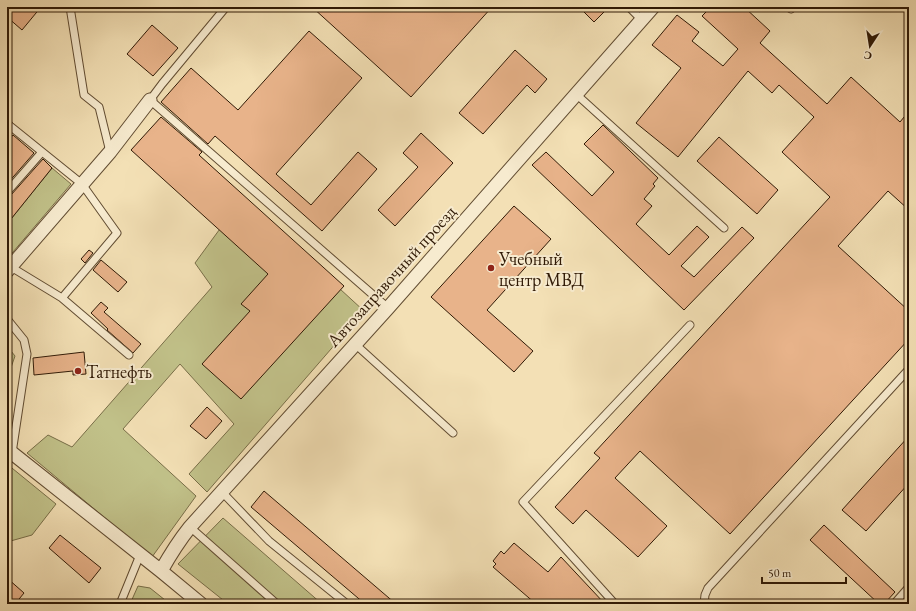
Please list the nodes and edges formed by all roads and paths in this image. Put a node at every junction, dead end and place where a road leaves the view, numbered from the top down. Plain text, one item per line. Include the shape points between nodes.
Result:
1 (70, 7) edge
2 (226, 7) edge
3 (628, 7) edge
4 (653, 7) edge
5 (642, 20) junction
6 (576, 94) junction
7 (150, 100) junction
8 (8, 126) edge
9 (42, 152) junction
10 (110, 152) junction
11 (82, 184) junction
12 (7, 192) edge
13 (724, 228) dead end
14 (9, 269) edge
15 (62, 298) junction
16 (388, 308) junction
17 (7, 319) edge
18 (690, 325) dead end
19 (355, 344) junction
20 (129, 355) dead end
21 (909, 369) edge
22 (454, 433) dead end
23 (9, 451) edge
24 (222, 492) junction
25 (190, 527) junction
26 (140, 555) junction
27 (161, 571) junction
28 (909, 588) edge
29 (120, 604) edge
30 (201, 604) edge
31 (277, 604) edge
32 (347, 604) edge
33 (615, 604) edge
34 (704, 604) edge
35 (894, 604) edge

1 - 10 lane via 84,95 99,107
2 - 7 lane
3 - 5 lane
4 - 5 street, Автозаправочный проезд
5 - 6 street, Автозаправочный проезд
6 - 13 lane
6 - 16 street, Автозаправочный проезд
7 - 10 street
7 - 16 lane
8 - 9 lane
9 - 11 lane
9 - 12 lane
10 - 11 street
11 - 14 street
11 - 15 lane via 117,233
14 - 15 lane
15 - 20 lane
16 - 19 street, Автозаправочный проезд
17 - 23 lane via 24,340 27,354
18 - 33 lane via 523,502
19 - 22 lane
19 - 24 street, Автозаправочный проезд
21 - 34 lane via 708,588
23 - 26 street
24 - 25 street, Автозаправочный проезд
24 - 32 lane via 269,541
25 - 27 street, Автозаправочный проезд via 176,544
25 - 31 lane
26 - 27 street
26 - 29 lane
27 - 30 street
28 - 35 lane

